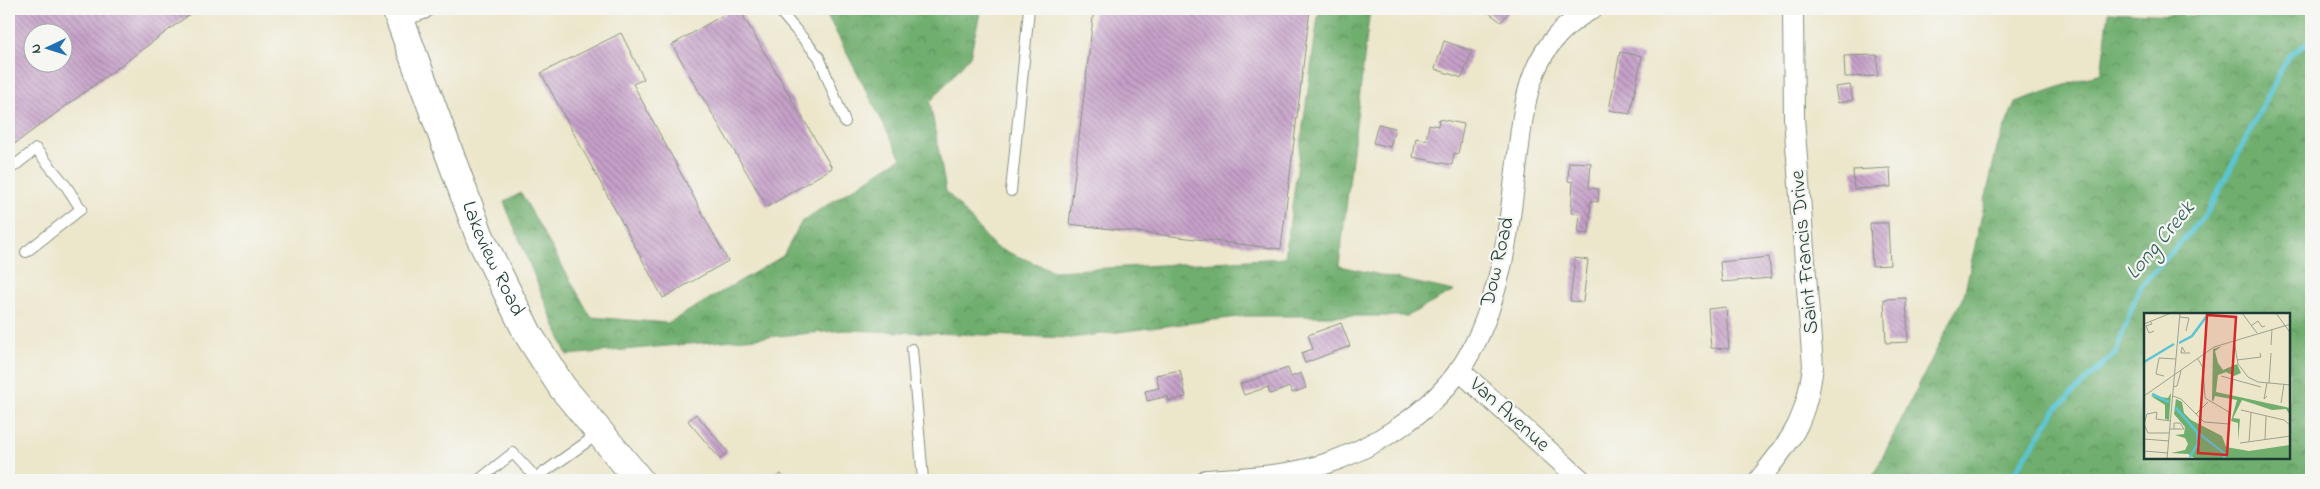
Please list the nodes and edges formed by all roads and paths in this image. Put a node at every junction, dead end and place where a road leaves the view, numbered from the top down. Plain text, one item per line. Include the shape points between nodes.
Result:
1 (778, 9) edge
2 (1029, 9) edge
3 (1592, 9) edge
4 (1793, 9) edge
5 (406, 12) edge
6 (845, 122) dead end
7 (9, 170) edge
8 (1011, 191) dead end
9 (26, 252) dead end
10 (912, 349) dead end
11 (1459, 370) junction
12 (598, 433) junction
13 (479, 480) edge
14 (639, 480) edge
15 (924, 480) edge
16 (1206, 480) edge
17 (1581, 480) edge
18 (1759, 480) edge

1 - 6 lane via 819,57
2 - 8 lane
3 - 11 street, Dow Road via 1562,29 1533,72 1523,114 1498,281 1487,314
4 - 18 street, Saint Francis Drive via 1794,119 1813,366 1810,394 1796,432
5 - 12 main road, Lakeview Road via 480,237 528,334 562,387
7 - 9 lane via 36,149 81,209
10 - 15 lane
11 - 16 street, Dow Road via 1421,410 1379,440 1352,454 1298,470
11 - 17 street, Van Avenue
12 - 13 lane via 536,478 513,453
12 - 14 main road, Lakeview Road

